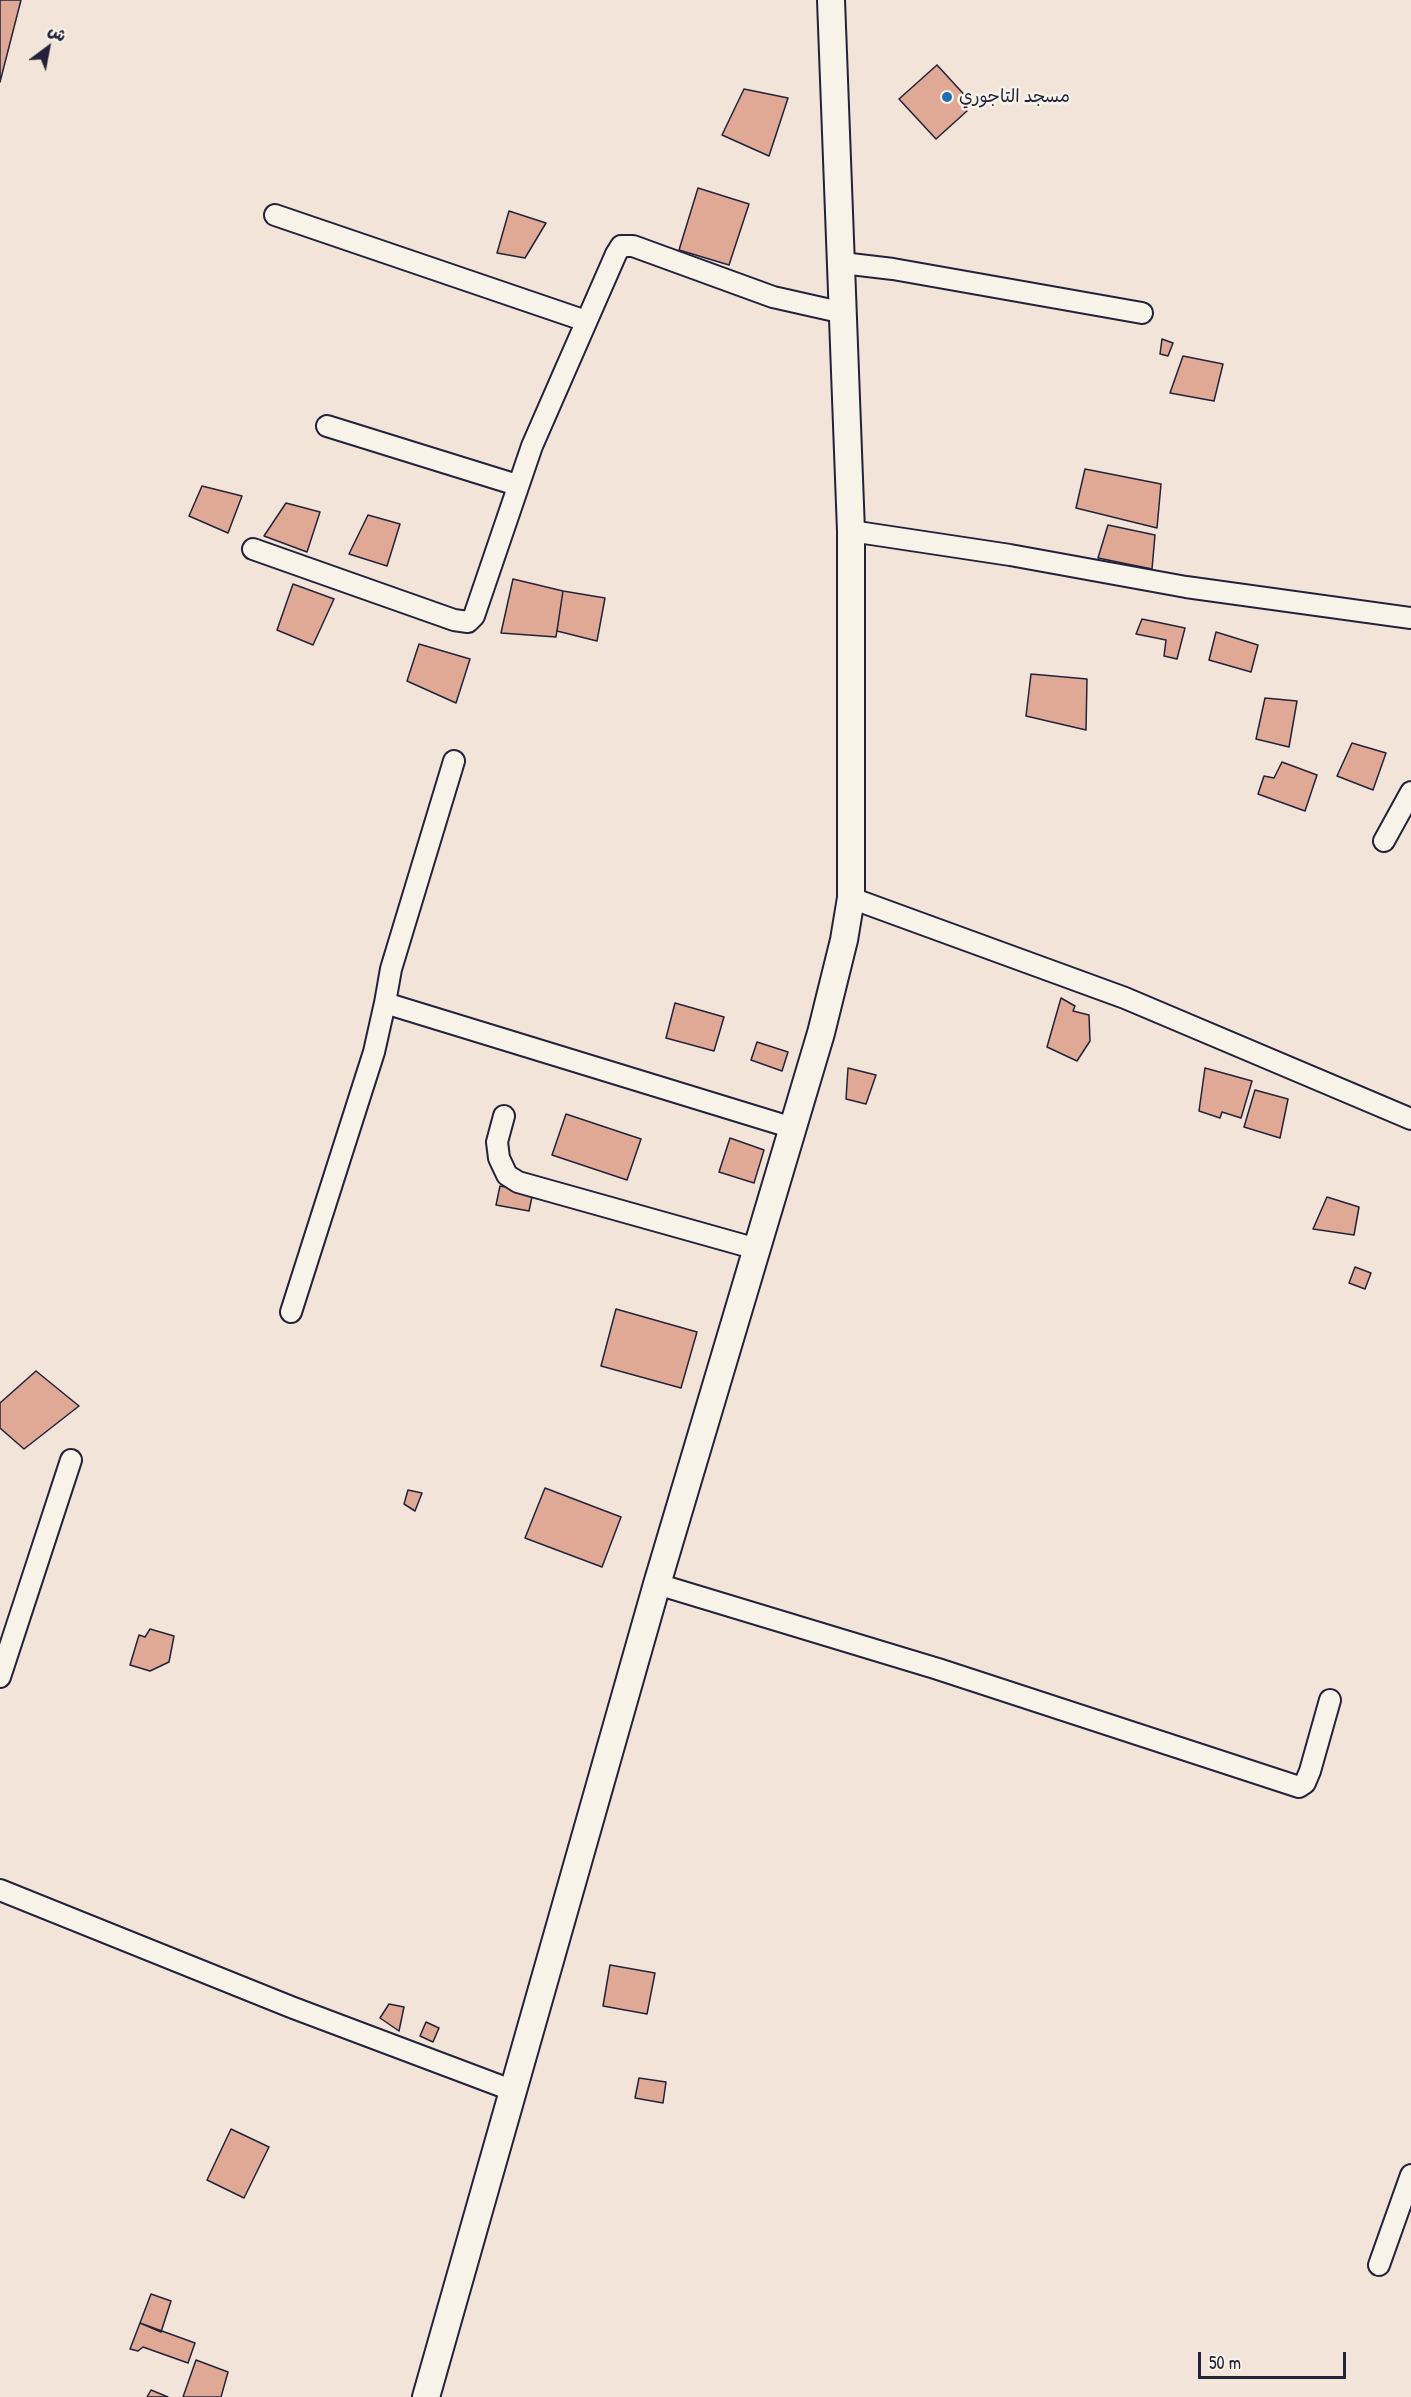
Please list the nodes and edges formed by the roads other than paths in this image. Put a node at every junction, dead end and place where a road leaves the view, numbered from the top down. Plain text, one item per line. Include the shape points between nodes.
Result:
1 (831, 0) edge
2 (275, 214) dead end
3 (842, 263) junction
4 (844, 313) junction
5 (1142, 313) dead end
6 (586, 321) junction
7 (327, 426) dead end
8 (517, 485) junction
9 (851, 531) junction
10 (253, 549) dead end
11 (1411, 618) edge
12 (454, 761) dead end
13 (1411, 792) edge
14 (1384, 841) dead end
15 (851, 898) junction
16 (385, 1004) junction
17 (504, 1116) dead end
18 (1411, 1119) edge
19 (793, 1128) junction
20 (757, 1249) junction
21 (291, 1312) dead end
22 (71, 1460) dead end
23 (657, 1584) junction
24 (0, 1677) edge
25 (1330, 1700) dead end
26 (0, 1890) edge
27 (514, 2091) junction
28 (1411, 2175) edge
29 (1379, 2265) dead end
30 (426, 2397) edge

1 - 3 street
2 - 6 street
3 - 4 street
3 - 5 street
4 - 6 street via 773,297 627,245 621,246 616,254
4 - 9 street
6 - 8 street
7 - 8 street
8 - 10 street via 474,616 468,622
9 - 11 street via 1186,587
9 - 15 street
12 - 16 street via 391,969
13 - 14 street
15 - 18 street via 1125,998
15 - 19 street via 821,1033
16 - 19 street
16 - 21 street via 375,1052
17 - 20 street via 497,1142 499,1158 507,1175 518,1182
19 - 20 street
20 - 23 street
22 - 24 street
23 - 25 street via 938,1669 1299,1787 1310,1771
23 - 27 street
26 - 27 street
27 - 30 street
28 - 29 street

